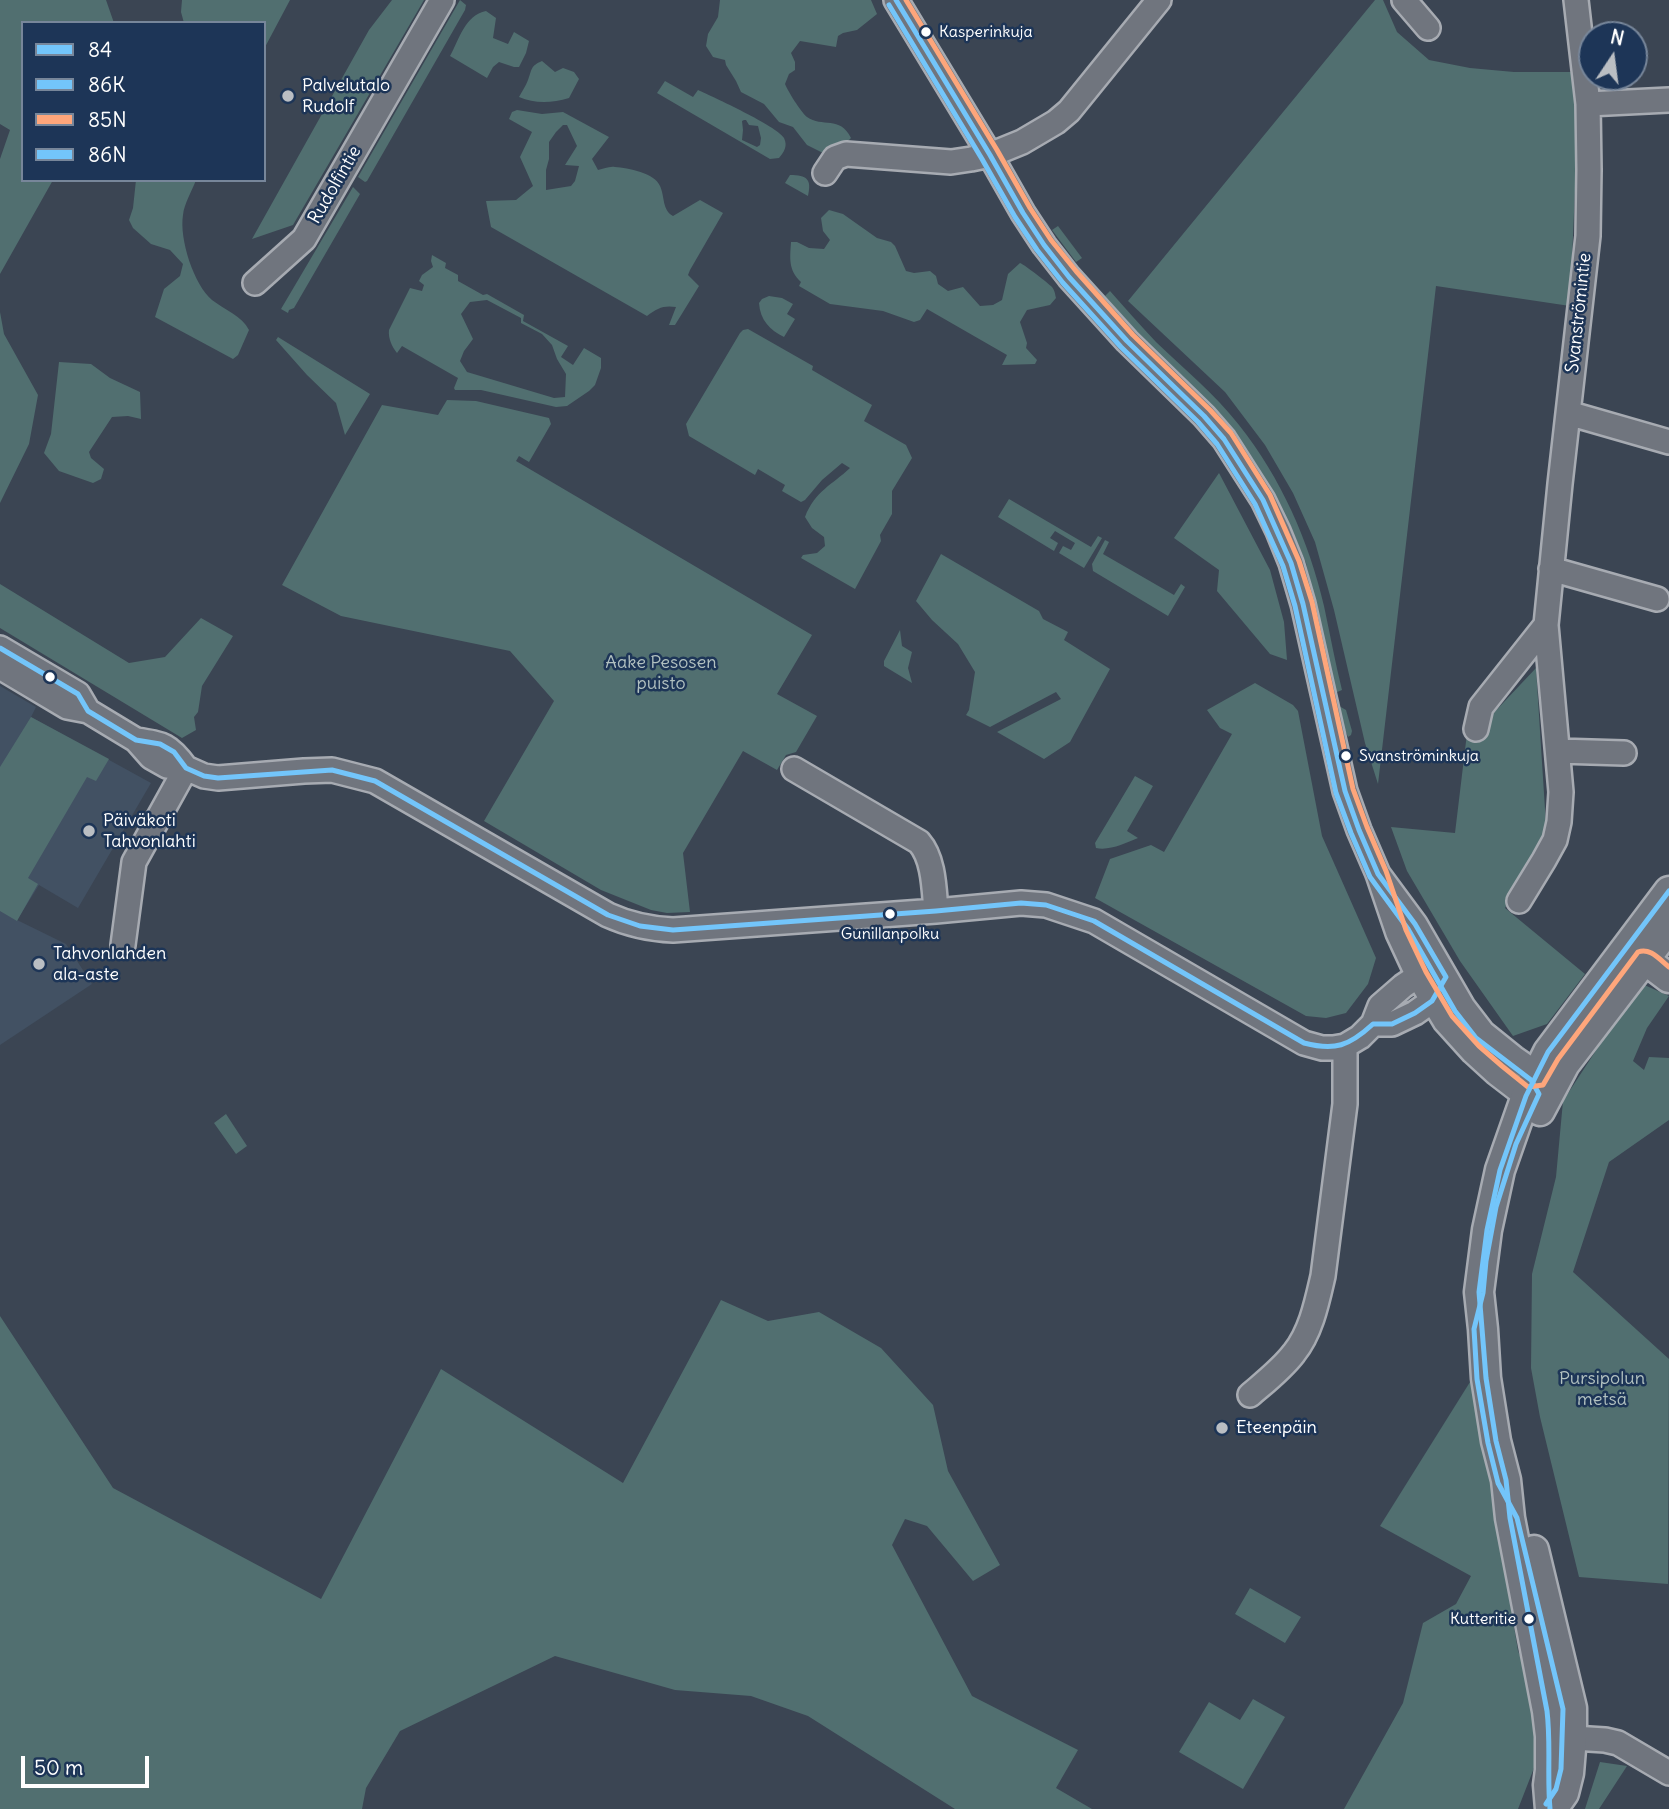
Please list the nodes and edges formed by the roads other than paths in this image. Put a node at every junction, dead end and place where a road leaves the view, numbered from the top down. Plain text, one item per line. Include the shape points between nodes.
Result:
1 (442, 0) edge
2 (896, 0) edge
3 (1159, 0) edge
4 (1404, 0) edge
5 (1576, 0) edge
6 (1429, 28) dead end
7 (1669, 100) edge
8 (1588, 104) junction
9 (990, 155) junction
10 (825, 173) dead end
11 (254, 283) dead end
12 (1568, 413) junction
13 (1669, 442) edge
14 (1551, 569) junction
15 (1657, 599) dead end
16 (1546, 625) junction
17 (0, 648) edge
18 (0, 667) edge
19 (88, 710) junction
20 (1476, 729) dead end
21 (1558, 751) junction
22 (1624, 753) dead end
23 (186, 768) junction
24 (794, 769) dead end
25 (1378, 874) junction
26 (1669, 891) edge
27 (1519, 901) dead end
28 (936, 911) junction
29 (123, 946) dead end
30 (1658, 953) edge
31 (1418, 976) junction
32 (1446, 977) junction
33 (1432, 1001) junction
34 (1373, 1024) junction
35 (1345, 1045) junction
36 (1537, 1088) junction
37 (1250, 1395) dead end
38 (1561, 1737) junction
39 (1669, 1773) edge
40 (1552, 1809) edge

1 - 11 street, Rudolfintie via 304,239
2 - 9 street
3 - 9 street via 1069,111 1042,132
4 - 6 street
5 - 8 street, Svanströmintie
7 - 8 street
8 - 12 street, Svanströmintie via 1588,236
9 - 10 street via 951,162 846,154 835,158
9 - 25 street via 1023,213 1069,277 1204,416 1263,500 1291,563 1345,791
12 - 13 street
12 - 14 street, Svanströmintie
14 - 15 street
14 - 16 street, Svanströmintie
16 - 20 street via 1481,707
16 - 21 street, Svanströmintie
17 - 19 street via 78,694
18 - 19 street via 67,708
19 - 23 street via 136,740 174,752
21 - 22 street
21 - 27 street, Svanströmintie via 1561,792 1555,840
23 - 28 street via 218,778 332,770 375,781 634,926 673,930
23 - 29 street via 134,863
24 - 28 street via 919,842 929,860
25 - 31 street
25 - 32 street
26 - 30 main road
28 - 35 street via 1021,903 1066,911 1094,921 1304,1043 1322,1048
30 - 36 main road via 1549,1052
31 - 32 street
31 - 33 street
31 - 34 street via 1380,1006
32 - 33 street
32 - 36 street via 1483,1033
33 - 34 street via 1392,1024
33 - 36 street via 1445,1021 1500,1077
34 - 35 street
35 - 37 street via 1345,1104 1317,1302 1294,1353
36 - 38 main road via 1500,1170 1479,1292 1486,1378 1510,1518 1543,1684
38 - 39 street via 1618,1743
38 - 40 main road via 1548,1785

